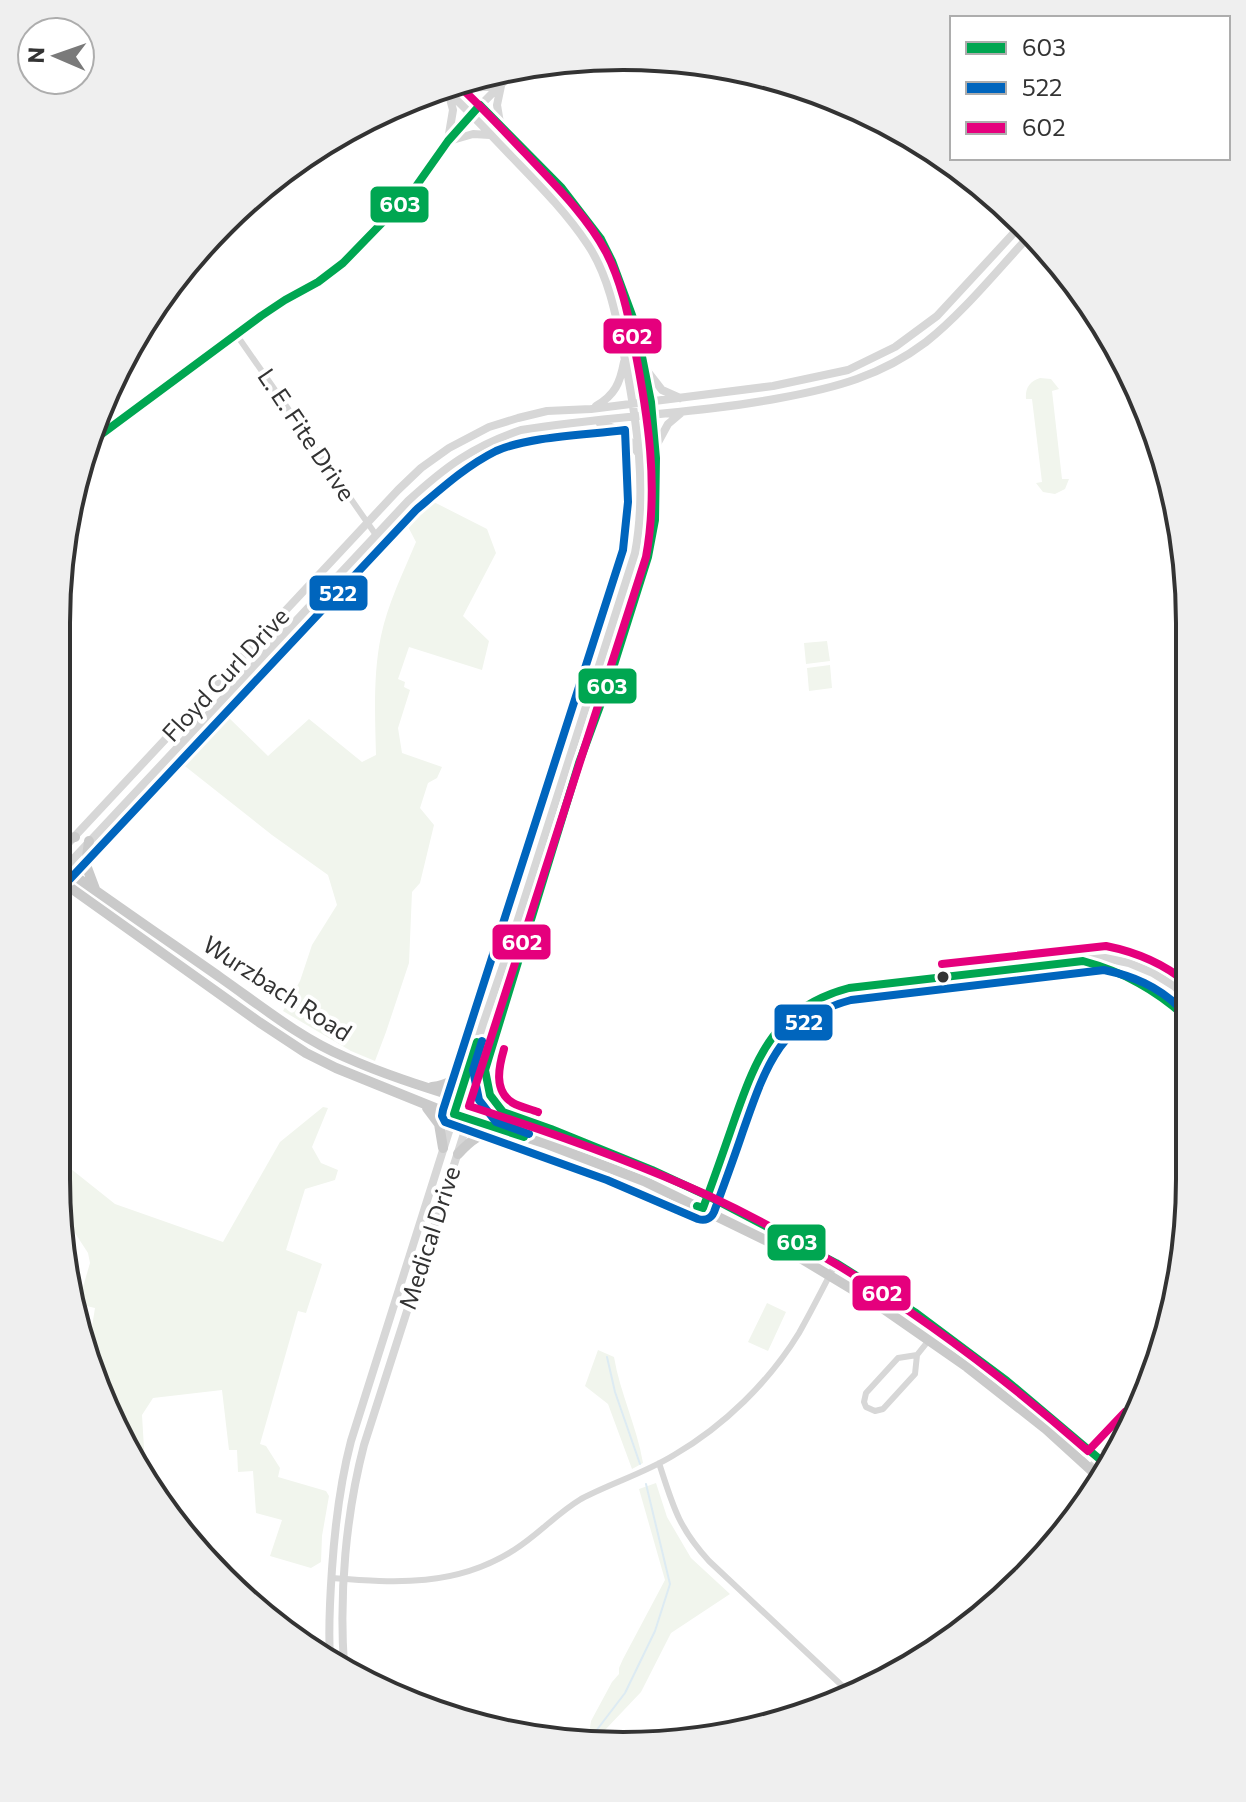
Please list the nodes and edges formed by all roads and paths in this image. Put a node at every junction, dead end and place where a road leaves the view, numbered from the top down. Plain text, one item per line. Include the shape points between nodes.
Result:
1 (501, 85) junction
2 (494, 86) edge
3 (468, 93) edge
4 (453, 97) edge
5 (448, 98) edge
6 (480, 105) junction
7 (471, 115) junction
8 (500, 124) junction
9 (491, 135) junction
10 (448, 141) junction
11 (1014, 232) edge
12 (1024, 242) edge
13 (236, 334) junction
14 (625, 357) junction
15 (645, 366) junction
16 (680, 399) junction
17 (651, 402) junction
18 (634, 404) junction
19 (591, 409) junction
20 (683, 412) junction
21 (652, 415) junction
22 (636, 417) junction
23 (593, 422) junction
24 (104, 432) edge
25 (655, 446) junction
26 (638, 454) junction
27 (438, 455) junction
28 (446, 468) junction
29 (367, 525) junction
30 (376, 535) junction
31 (608, 638) junction
32 (621, 642) junction
33 (75, 837) junction
34 (70, 838) edge
35 (89, 841) junction
36 (70, 842) edge
37 (70, 861) edge
38 (70, 874) edge
39 (70, 888) edge
40 (96, 891) junction
41 (70, 893) edge
42 (80, 895) junction
43 (1083, 961) junction
44 (1176, 988) edge
45 (1176, 1008) edge
46 (470, 1064) junction
47 (485, 1070) junction
48 (429, 1088) junction
49 (459, 1098) junction
50 (475, 1103) junction
51 (423, 1104) junction
52 (503, 1112) junction
53 (454, 1114) junction
54 (470, 1119) junction
55 (504, 1130) junction
56 (443, 1148) junction
57 (458, 1154) junction
58 (708, 1196) junction
59 (703, 1208) junction
60 (836, 1263) junction
61 (830, 1275) junction
62 (929, 1340) junction
63 (917, 1355) junction
64 (1104, 1453) edge
65 (1099, 1458) junction
66 (659, 1463) junction
67 (1089, 1468) junction
68 (1092, 1471) edge
69 (331, 1578) junction
70 (345, 1579) junction
71 (330, 1648) edge
72 (344, 1657) edge
73 (843, 1686) edge

1 - 2 street
1 - 6 street
1 - 8 street
3 - 6 street, Medical Drive
4 - 7 street, Medical Drive
5 - 10 street via 453,114
6 - 7 street
6 - 8 street, Medical Drive
7 - 9 street, Medical Drive
7 - 10 street
8 - 15 street, Medical Drive via 561,187 601,239 636,326
9 - 10 street
9 - 14 street, Medical Drive via 550,196 589,247 606,282
10 - 13 street via 412,192 343,263
11 - 16 street, Floyd Curl Drive via 937,316 872,359 802,381
12 - 20 street, Floyd Curl Drive via 946,325 884,367 804,394
13 - 24 street
13 - 29 street, L. E. Fite Drive
14 - 18 street, Medical Drive
14 - 19 street via 613,393
15 - 16 street via 658,386
15 - 17 street, Medical Drive
16 - 17 street, Floyd Curl Drive
17 - 18 street, Floyd Curl Drive
17 - 21 street, Medical Drive
18 - 19 street, Floyd Curl Drive
18 - 22 street, Medical Drive
19 - 27 street, Floyd Curl Drive via 518,418 489,427
20 - 21 street, Floyd Curl Drive
20 - 25 street
21 - 22 street, Floyd Curl Drive
21 - 25 street, Medical Drive
22 - 23 street, Floyd Curl Drive
22 - 26 street, Medical Drive
23 - 26 street via 618,430
23 - 28 street, Floyd Curl Drive via 521,430 494,439
25 - 32 street, Medical Drive via 655,520
26 - 31 street, Medical Drive via 639,533
27 - 28 street
27 - 29 street, Floyd Curl Drive
28 - 30 street, Floyd Curl Drive
29 - 30 street, L. E. Fite Drive
29 - 33 street, Floyd Curl Drive
30 - 35 street, Floyd Curl Drive
31 - 32 street
31 - 46 street, Medical Drive
32 - 47 street, Medical Drive
33 - 34 main road
33 - 36 street, Floyd Curl Drive
35 - 37 street, Floyd Curl Drive
35 - 40 main road via 86,865
38 - 40 main road, Wurzbach Road
39 - 42 main road, Wurzbach Road
40 - 48 main road, Wurzbach Road via 316,1042
41 - 42 main road
42 - 51 main road, Wurzbach Road via 306,1053
43 - 44 street via 1129,963
43 - 45 street via 1142,982
43 - 58 street via 849,988 804,1006 783,1023 751,1070
46 - 48 main road via 450,1083
46 - 49 street, Medical Drive
47 - 50 street, Medical Drive
47 - 52 main road via 490,1095
48 - 49 main road, Wurzbach Road
49 - 50 main road, Wurzbach Road
49 - 53 street, Medical Drive
50 - 52 main road, Wurzbach Road
50 - 54 street, Medical Drive
51 - 53 main road, Wurzbach Road
51 - 56 main road via 439,1124
52 - 58 main road, Wurzbach Road
53 - 54 main road, Wurzbach Road
53 - 56 street, Medical Drive
54 - 55 main road, Wurzbach Road
54 - 57 street, Medical Drive
55 - 57 main road via 483,1133
55 - 59 main road, Wurzbach Road
56 - 69 street, Medical Drive via 351,1441
57 - 70 street, Medical Drive via 364,1445 350,1514
58 - 59 street
58 - 60 main road, Wurzbach Road
59 - 61 main road, Wurzbach Road
60 - 61 street
60 - 65 main road, Wurzbach Road via 963,1347
61 - 62 main road, Wurzbach Road
61 - 66 street via 799,1333 760,1385 730,1415
62 - 63 street
62 - 67 main road, Wurzbach Road
63 - 63 street via 898,1358 866,1393 866,1407 883,1409 915,1374
64 - 65 street
65 - 67 street
66 - 70 street via 584,1498 478,1569 409,1582
66 - 73 street via 673,1507 692,1541
67 - 68 main road, Wurzbach Road
69 - 70 street
69 - 71 street, Medical Drive
70 - 72 street, Medical Drive

